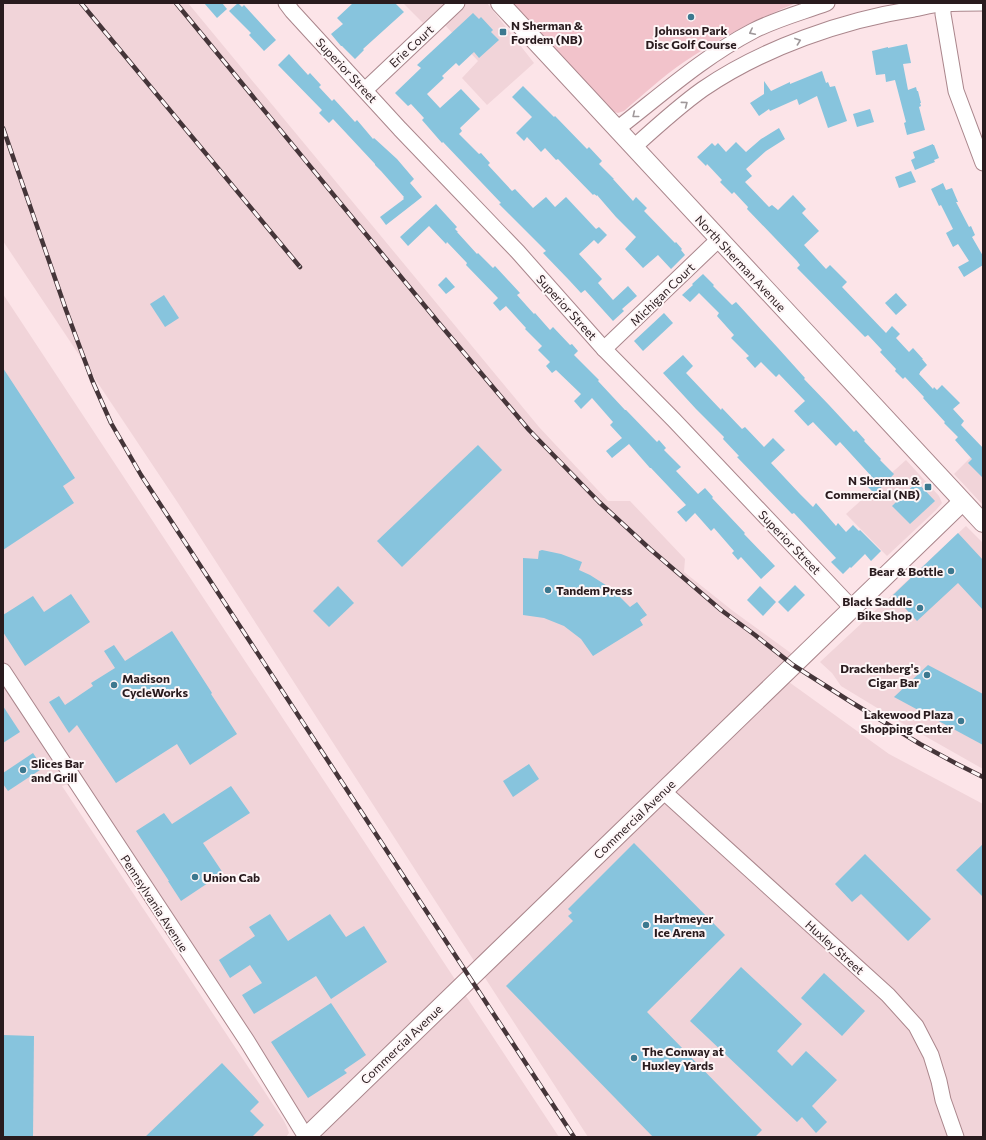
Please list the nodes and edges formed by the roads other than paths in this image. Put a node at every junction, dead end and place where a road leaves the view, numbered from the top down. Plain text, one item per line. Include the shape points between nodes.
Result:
1 (286, 3) edge
2 (457, 3) edge
3 (500, 3) edge
4 (828, 3) edge
5 (943, 3) edge
6 (983, 3) edge
7 (365, 90) junction
8 (652, 100) junction
9 (668, 117) junction
10 (617, 129) junction
11 (634, 147) junction
12 (983, 163) edge
13 (719, 239) junction
14 (604, 349) junction
15 (962, 502) junction
16 (983, 523) edge
17 (852, 608) junction
18 (3, 671) edge
19 (663, 791) junction
20 (306, 1137) edge
21 (956, 1137) edge

1 - 7 street, Superior Street
2 - 7 street, Erie Court
3 - 10 street, North Sherman Avenue
4 -> 8 street via 754,30 695,67
5 - 6 street
9 -> 5 street via 704,89 742,65 783,46 888,13
5 - 12 street via 942,14 956,91
7 - 14 street, Superior Street via 518,252
8 - 9 street
8 -> 10 street
9 - 11 street
10 - 11 street, North Sherman Avenue
11 - 13 street, North Sherman Avenue
13 - 14 street, Michigan Court
13 - 15 street, North Sherman Avenue
14 - 17 street, Superior Street
15 - 16 street, North Sherman Avenue
15 - 17 street, Commercial Avenue
17 - 19 street, Commercial Avenue
18 - 20 street, Pennsylvania Avenue via 246,1041
19 - 20 street, Commercial Avenue
19 - 21 street, Huxley Street via 888,994 916,1026 931,1055

